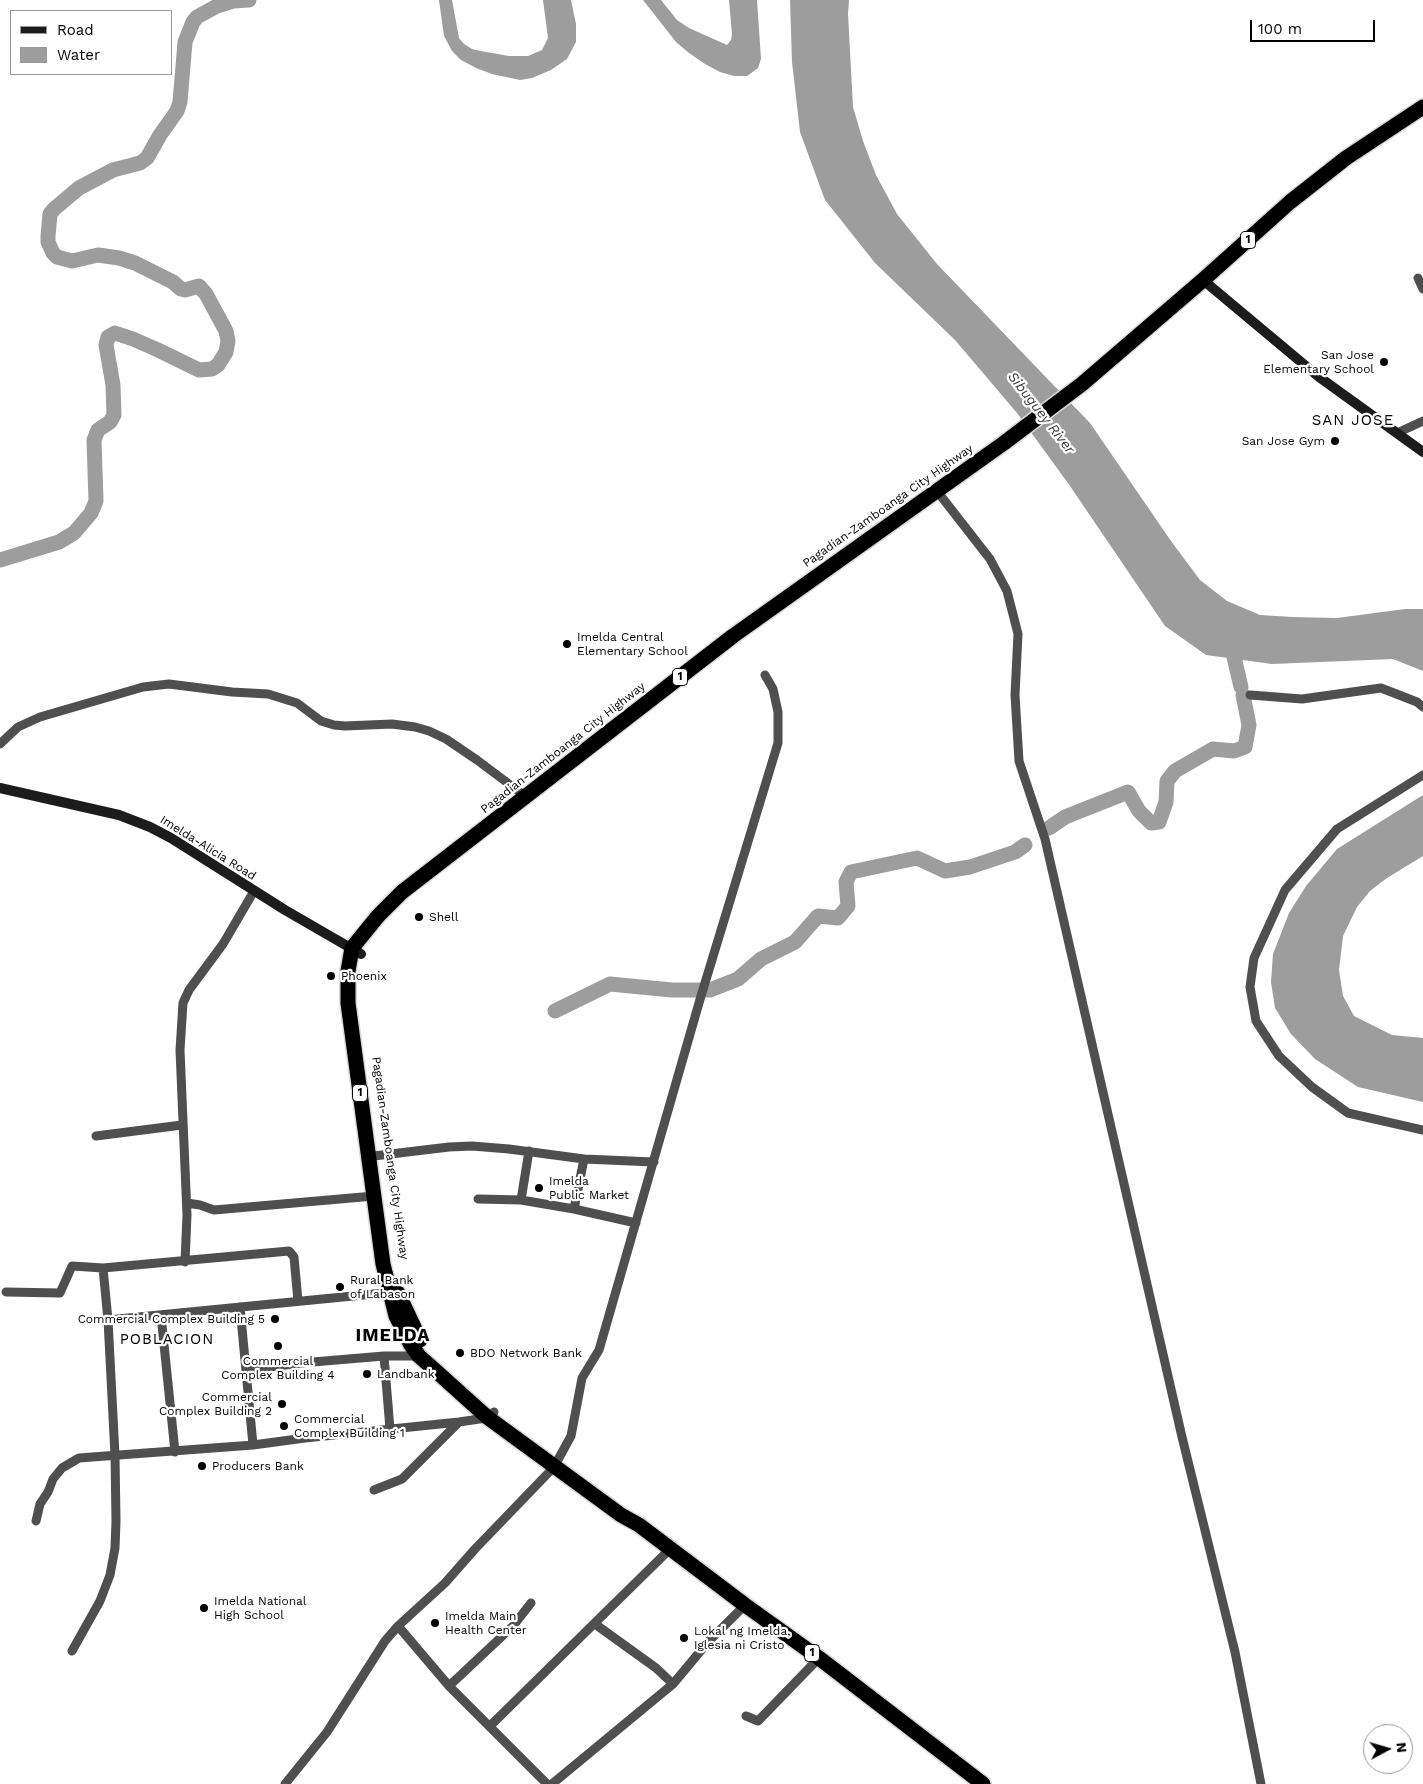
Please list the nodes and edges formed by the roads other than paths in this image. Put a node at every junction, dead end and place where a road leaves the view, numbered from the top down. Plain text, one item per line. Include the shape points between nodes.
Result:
1 (1423, 107) edge
2 (1418, 278) dead end
3 (1203, 280) junction
4 (1423, 289) edge
5 (1423, 421) edge
6 (1397, 433) junction
7 (1423, 452) edge
8 (937, 491) junction
9 (765, 676) dead end
10 (1250, 695) dead end
11 (1423, 707) edge
12 (0, 744) edge
13 (1423, 775) edge
14 (0, 788) edge
15 (525, 796) junction
16 (254, 891) junction
17 (357, 951) junction
18 (182, 1124) junction
19 (1423, 1130) edge
20 (96, 1136) dead end
21 (529, 1151) junction
22 (374, 1156) junction
23 (584, 1158) junction
24 (654, 1162) junction
25 (374, 1196) junction
26 (478, 1199) dead end
27 (521, 1200) junction
28 (187, 1204) junction
29 (574, 1209) junction
30 (636, 1223) junction
31 (185, 1262) junction
32 (102, 1268) junction
33 (6, 1292) dead end
34 (394, 1292) junction
35 (298, 1302) junction
36 (240, 1307) junction
37 (161, 1315) junction
38 (108, 1320) junction
39 (384, 1356) junction
40 (419, 1356) junction
41 (246, 1370) junction
42 (491, 1415) junction
43 (459, 1422) junction
44 (390, 1429) junction
45 (253, 1445) junction
46 (175, 1452) junction
47 (115, 1455) junction
48 (556, 1463) junction
49 (374, 1490) dead end
50 (36, 1521) dead end
51 (670, 1549) junction
52 (531, 1603) dead end
53 (745, 1605) junction
54 (595, 1624) junction
55 (398, 1626) junction
56 (72, 1651) dead end
57 (819, 1658) junction
58 (673, 1684) junction
59 (449, 1686) junction
60 (746, 1716) dead end
61 (490, 1726) junction
62 (286, 1784) edge
63 (547, 1784) edge
64 (552, 1784) edge
65 (983, 1784) edge
66 (1261, 1784) edge

1 - 3 highway, Pagadian-Zamboanga City Highway / 1 via 1339,163
2 - 4 street
3 - 6 main road via 1319,377
3 - 8 highway, Pagadian-Zamboanga City Highway / 1 via 1082,384
5 - 6 street
6 - 7 main road
8 - 15 highway, Pagadian-Zamboanga City Highway / 1 via 732,636
8 - 66 street via 990,559 1007,591 1018,634 1014,695 1019,761 1045,839 1182,1437 1235,1652
9 - 24 street via 773,689 778,712 778,743
10 - 11 street via 1302,699 1381,688
12 - 15 street via 18,727 33,720 143,687 169,684 281,696 334,725 392,724 429,731 446,739
13 - 19 street via 1337,829 1285,890 1254,958 1250,986 1256,1021 1279,1056 1312,1086 1348,1113
14 - 16 main road, Imelda-Alicia Road via 131,819 171,838
15 - 17 highway, Pagadian-Zamboanga City Highway / 1 via 402,892 370,928
16 - 17 main road, Imelda-Alicia Road
16 - 18 street via 183,1003 180,1050
17 - 22 highway, Pagadian-Zamboanga City Highway / 1 via 356,1032
17 - 25 highway, Pagadian-Zamboanga City Highway / 1 via 348,971 348,1003
18 - 20 street
18 - 28 street
21 - 22 street via 472,1146
21 - 23 street
21 - 27 street
22 - 34 highway, Pagadian-Zamboanga City Highway / 1
23 - 24 street
23 - 29 street
24 - 30 street
25 - 28 street via 214,1210 200,1204
25 - 34 highway, Pagadian-Zamboanga City Highway / 1 via 383,1264
26 - 27 street
27 - 29 street
28 - 31 street
29 - 30 street
30 - 48 street via 599,1350 582,1378 571,1436
31 - 32 street
31 - 35 street via 289,1252 294,1257
32 - 33 street via 72,1266 60,1293
32 - 38 street
34 - 35 street
34 - 40 highway, Pagadian-Zamboanga City Highway / 1 via 396,1316
34 - 42 highway, Pagadian-Zamboanga City Highway / 1 via 420,1342
35 - 36 street
36 - 37 street
36 - 41 street
37 - 38 street
37 - 46 street
38 - 47 street
39 - 40 street
39 - 41 street
39 - 44 street
40 - 42 highway, Pagadian-Zamboanga City Highway / 1
41 - 45 street
42 - 43 street
42 - 48 highway, Pagadian-Zamboanga City Highway / 1
43 - 44 street
43 - 49 street via 402,1479
44 - 45 street
45 - 46 street
46 - 47 street
47 - 50 street via 79,1458 62,1468 40,1504
47 - 56 street via 115,1548 110,1575 100,1601
48 - 51 highway, Pagadian-Zamboanga City Highway / 1
48 - 55 street via 445,1583
51 - 53 highway, Pagadian-Zamboanga City Highway / 1
51 - 54 street
52 - 59 street via 513,1626
53 - 57 highway, Pagadian-Zamboanga City Highway / 1
53 - 58 street
54 - 58 street
54 - 61 street
55 - 59 street
55 - 62 street via 369,1664 328,1732
57 - 60 street via 758,1721
57 - 65 highway, Pagadian-Zamboanga City Highway / 1
58 - 64 street
59 - 61 street
61 - 63 street

